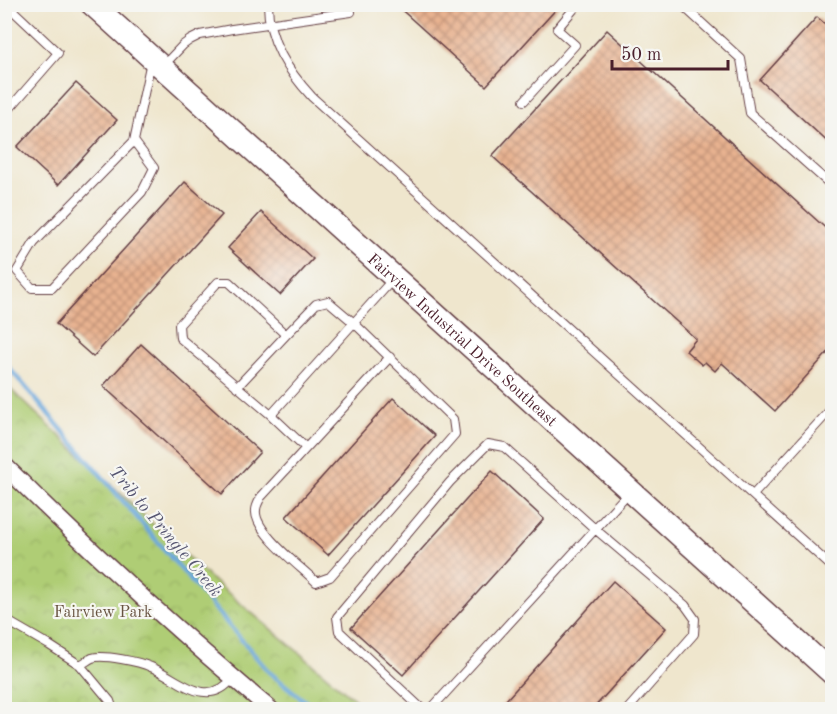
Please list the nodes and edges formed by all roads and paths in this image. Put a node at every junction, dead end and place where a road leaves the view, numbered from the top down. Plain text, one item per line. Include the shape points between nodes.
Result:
1 (6, 4) edge
2 (92, 4) edge
3 (268, 4) edge
4 (578, 4) edge
5 (681, 4) edge
6 (351, 12) dead end
7 (269, 24) junction
8 (157, 63) junction
9 (524, 101) dead end
10 (4, 115) edge
11 (134, 141) junction
12 (832, 186) edge
13 (395, 278) junction
14 (354, 323) junction
15 (286, 335) junction
16 (390, 357) junction
17 (237, 387) junction
18 (832, 408) edge
19 (271, 415) junction
20 (306, 448) junction
21 (4, 465) edge
22 (630, 491) junction
23 (753, 495) junction
24 (595, 529) junction
25 (832, 567) edge
26 (4, 619) edge
27 (80, 665) junction
28 (832, 673) edge
29 (232, 678) junction
30 (113, 710) edge
31 (271, 710) edge
32 (423, 710) edge
33 (430, 710) edge
34 (627, 710) edge

1 - 10 lane via 58,53
2 - 8 main road, Fairview Industrial Drive Southeast
3 - 7 lane
4 - 9 lane via 557,29 575,45
5 - 12 lane via 741,59 750,113
6 - 7 lane
7 - 8 lane via 200,35
7 - 23 lane via 279,52 312,97
8 - 11 lane
8 - 13 main road, Fairview Industrial Drive Southeast
11 - 11 lane via 154,168 142,192 52,288 32,288 17,271 34,243
13 - 14 lane
13 - 22 main road, Fairview Industrial Drive Southeast
14 - 15 lane via 328,301 316,304
14 - 16 lane
14 - 19 lane
15 - 17 lane
15 - 17 lane via 229,282 218,282 179,325 180,338
16 - 20 lane
16 - 20 lane via 453,419 455,434 330,578 316,582 265,534 257,522 256,510 261,497
17 - 19 lane
18 - 23 lane
19 - 20 lane
21 - 29 street via 84,544
22 - 24 lane
22 - 28 main road, Fairview Industrial Drive Southeast
23 - 25 lane
24 - 32 lane via 504,447 488,444 450,482 337,617 339,632
24 - 33 lane
24 - 34 lane via 685,605 695,619 694,634
26 - 27 lane
27 - 29 lane via 93,658 118,659 151,667 193,690 208,693 226,686
27 - 30 lane
29 - 31 street

